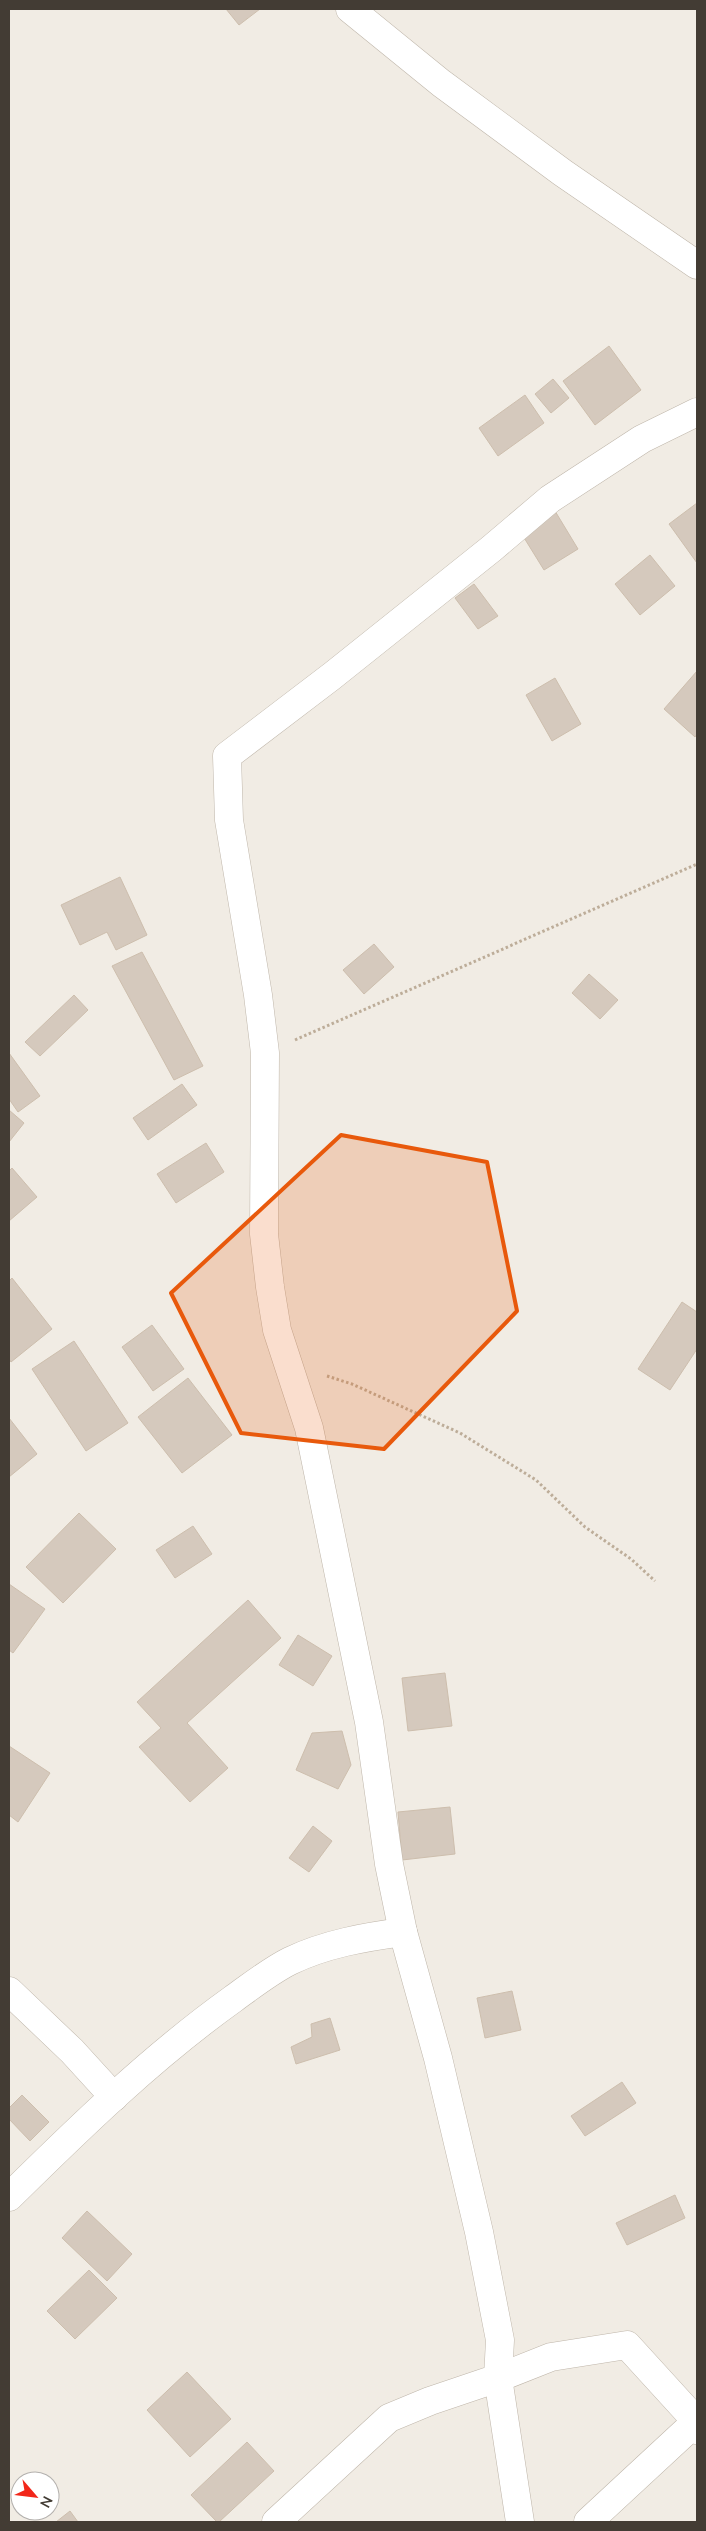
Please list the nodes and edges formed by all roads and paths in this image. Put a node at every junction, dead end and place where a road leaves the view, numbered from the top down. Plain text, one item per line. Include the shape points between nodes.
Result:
1 (350, 9) edge
2 (697, 265) edge
3 (697, 412) edge
4 (697, 864) edge
5 (265, 1053) junction
6 (288, 1363) junction
7 (655, 1580) dead end
8 (403, 1932) junction
9 (9, 1990) edge
10 (114, 2097) junction
11 (9, 2197) edge
12 (498, 2378) junction
13 (696, 2425) edge
14 (276, 2522) edge
15 (520, 2522) edge
16 (588, 2522) edge

1 - 2 street via 463,100
3 - 5 street via 642,439 550,499 332,676 227,756 229,820
4 - 5 path
5 - 6 street via 264,1234 277,1330
6 - 7 path via 352,1384 460,1433 536,1480 585,1527
6 - 8 street via 309,1428 352,1636
8 - 10 street via 365,1937 318,1949 289,1961 196,2026
8 - 12 street via 438,2058 479,2232 500,2340
9 - 10 street
10 - 11 street
12 - 13 street via 551,2357 627,2345 689,2413
12 - 14 street via 430,2400 389,2418
12 - 15 street
13 - 16 street

